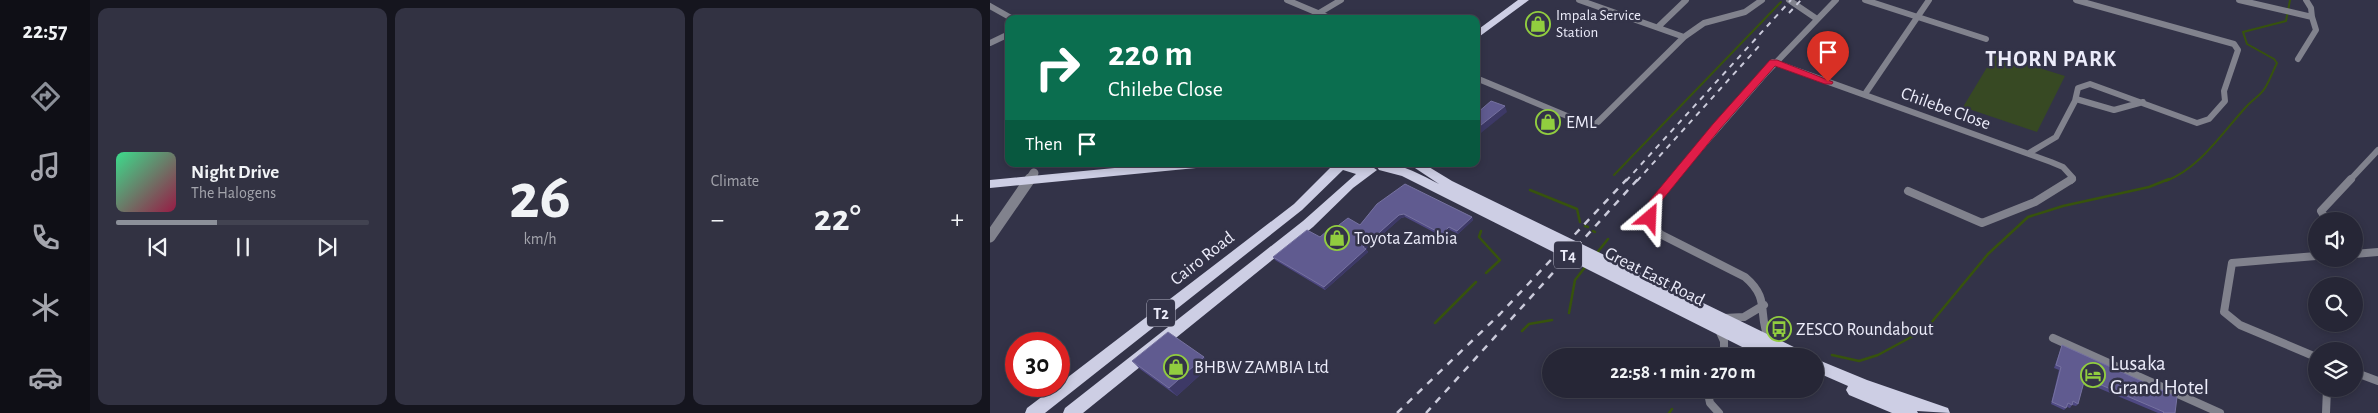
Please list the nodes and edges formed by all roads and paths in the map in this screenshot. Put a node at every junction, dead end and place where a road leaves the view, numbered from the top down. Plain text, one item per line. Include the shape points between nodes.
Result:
1 (1287, 0) edge
2 (1341, 0) edge
3 (1512, 0) edge
4 (1524, 0) edge
5 (1579, 0) edge
6 (1686, 0) edge
7 (1762, 0) edge
8 (1789, 0) edge
9 (1836, 0) edge
10 (1865, 0) edge
11 (1929, 0) edge
12 (2076, 0) edge
13 (2098, 0) edge
14 (2240, 0) edge
15 (2306, 0) edge
16 (2085, 2) junction
17 (990, 6) edge
18 (1318, 13) junction
19 (1006, 15) edge
20 (1315, 15) edge
21 (1323, 15) edge
22 (1919, 16) junction
23 (2312, 17) junction
24 (1817, 19) junction
25 (1480, 23) edge
26 (1658, 27) junction
27 (1480, 33) edge
28 (1005, 36) edge
29 (1684, 37) junction
30 (1986, 39) dead end
31 (990, 43) edge
32 (2298, 59) dead end
33 (1774, 62) junction
34 (1480, 80) edge
35 (1865, 94) junction
36 (2076, 99) junction
37 (2144, 102) junction
38 (2378, 150) edge
39 (2029, 153) junction
40 (1122, 167) edge
41 (1338, 167) edge
42 (1348, 167) edge
43 (1381, 167) edge
44 (1418, 167) edge
45 (990, 177) edge
46 (1032, 177) junction
47 (990, 184) edge
48 (1444, 187) junction
49 (1908, 191) dead end
50 (2322, 212) edge
51 (990, 236) edge
52 (2378, 252) edge
53 (2363, 253) edge
54 (2308, 256) edge
55 (1764, 305) junction
56 (1162, 313) junction
57 (1718, 324) junction
58 (1180, 325) junction
59 (1137, 332) junction
60 (2053, 338) dead end
61 (1156, 345) junction
62 (1725, 348) edge
63 (1765, 348) edge
64 (1771, 348) edge
65 (2308, 354) edge
66 (1824, 368) edge
67 (2363, 375) edge
68 (1824, 377) edge
69 (2378, 381) edge
70 (2327, 397) edge
71 (1707, 398) edge
72 (1033, 413) edge
73 (1070, 413) edge
74 (1719, 413) edge
75 (1910, 413) edge
76 (1942, 413) edge
77 (2220, 413) edge
78 (2326, 413) edge

1 - 18 street
2 - 18 street
3 - 25 main road
4 - 27 main road
5 - 26 street
6 - 26 street
7 - 29 street via 1746,12 1704,23
8 - 24 street
9 - 24 street
10 - 22 street
11 - 22 street
12 - 16 street
13 - 16 street
14 - 23 street
15 - 23 street
16 - 37 street via 2234,44 2238,50 2224,91 2225,101 2206,122 2188,121
17 - 19 street
18 - 20 street
18 - 21 street
22 - 30 street
22 - 35 street
23 - 32 street via 2316,30
24 - 33 street
26 - 29 street
28 - 31 street
29 - 34 street via 1591,126
33 - 35 street, Chilebe Close
33 - 55 street via 1654,203 1650,218 1660,234 1751,282 1759,290
35 - 39 street, Chilebe Close
36 - 37 street via 2114,110
36 - 37 street via 2078,88 2090,84
36 - 39 street via 2053,140
38 - 50 street
39 - 49 street, Chilebe Close via 2063,167 2073,176 2069,183 1989,222 1982,223
40 - 46 main road
41 - 56 main road, Cairo Road / T2 via 1298,207
42 - 43 main road, Great East Road via 1354,170
43 - 48 main road, Great East Road / T4
43 - 58 main road, T2 via 1349,185 1308,224
44 - 48 main road, Great East Road / T4
45 - 46 main road
46 - 47 main road
46 - 51 street
48 - 57 main road, Great East Road / T4
52 - 53 street
54 - 65 street via 2232,263 2224,312 2240,325
55 - 57 street via 1744,317
55 - 64 street via 1762,325
56 - 58 main road via 1161,320 1166,325
56 - 59 main road, Cairo Road / T2
57 - 62 street
57 - 63 main road, Great East Road / T4
58 - 61 main road, T2
59 - 61 main road via 1154,334
59 - 72 main road, Cairo Road / T2
60 - 77 street
61 - 73 main road, T2
66 - 76 main road
67 - 69 street
68 - 75 main road
70 - 78 street
71 - 74 street via 1710,406

